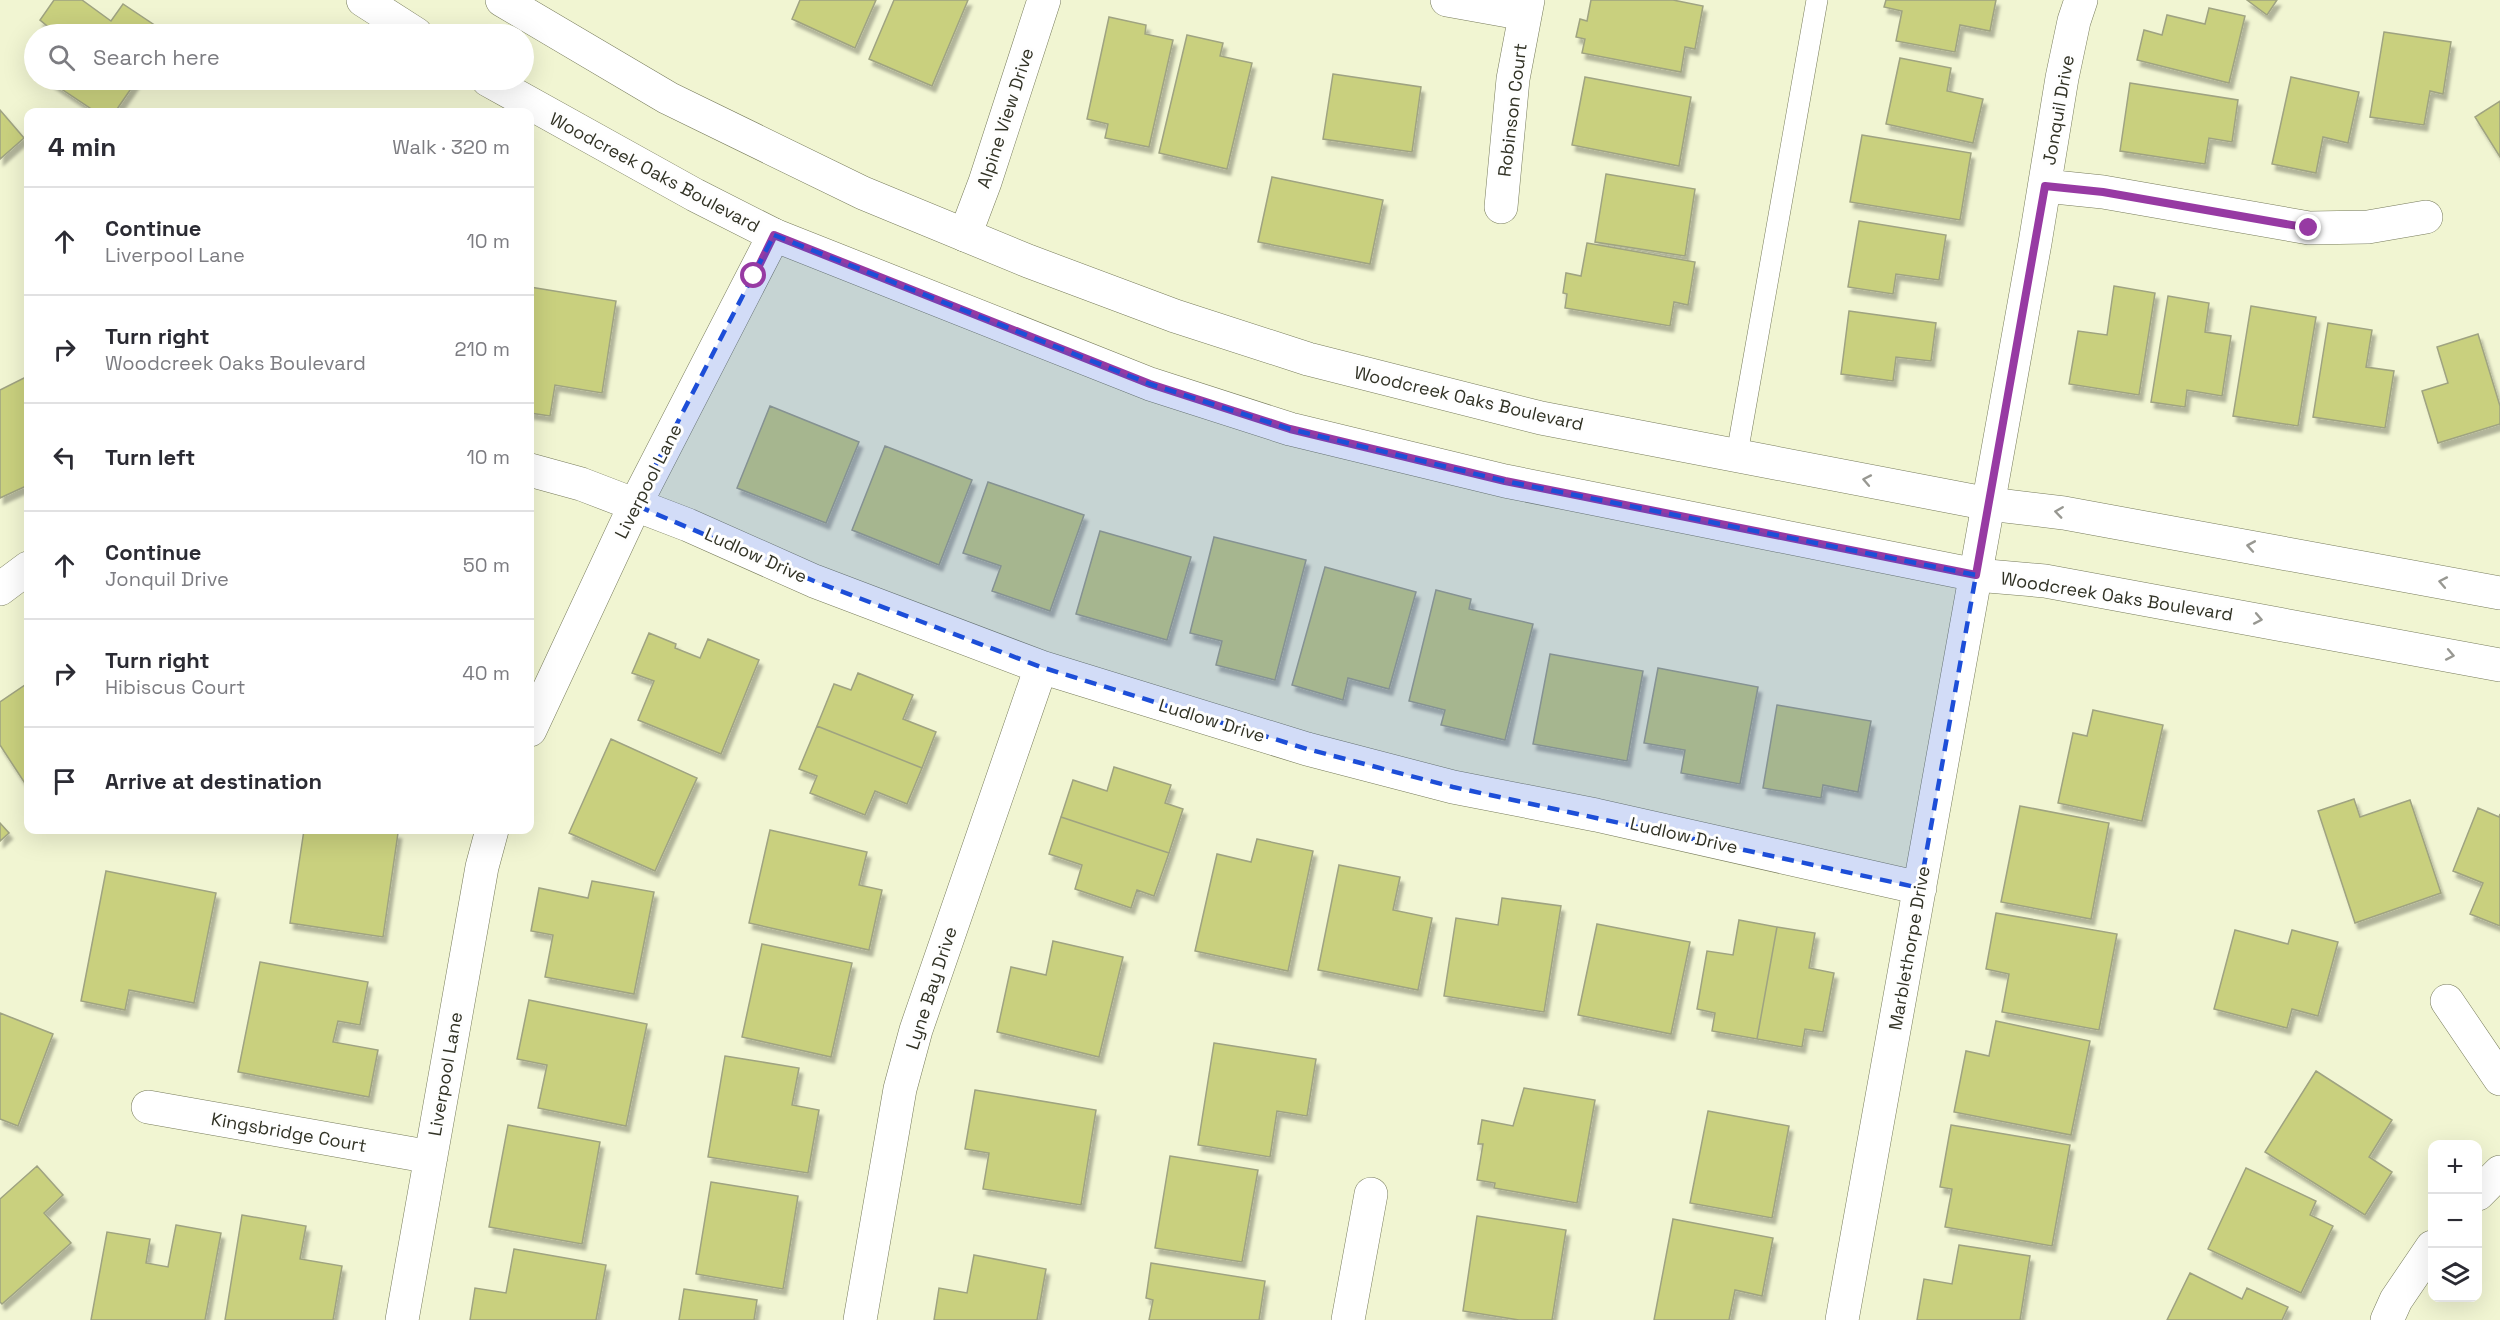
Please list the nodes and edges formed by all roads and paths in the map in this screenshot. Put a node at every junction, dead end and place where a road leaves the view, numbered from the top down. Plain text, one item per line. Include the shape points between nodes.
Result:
1 (363, 0) edge
2 (502, 0) edge
3 (1044, 0) edge
4 (1448, 0) edge
5 (1817, 0) edge
6 (2081, 0) edge
7 (1527, 7) edge
8 (400, 24) edge
9 (506, 90) edge
10 (2045, 186) junction
11 (1501, 207) dead end
12 (2426, 217) dead end
13 (774, 235) junction
14 (965, 235) junction
15 (1737, 454) junction
16 (534, 471) edge
17 (1989, 504) junction
18 (634, 505) junction
19 (24, 571) edge
20 (1976, 575) junction
21 (0, 589) edge
22 (2500, 593) edge
23 (2500, 664) edge
24 (1041, 667) junction
25 (534, 721) edge
26 (491, 834) edge
27 (1920, 888) junction
28 (2447, 1000) dead end
29 (2500, 1079) edge
30 (148, 1107) dead end
31 (431, 1157) junction
32 (2500, 1172) edge
33 (2482, 1190) edge
34 (1371, 1194) dead end
35 (2432, 1248) edge
36 (402, 1320) edge
37 (860, 1320) edge
38 (1348, 1320) edge
39 (1842, 1320) edge
40 (2387, 1320) edge

1 - 8 street
2 - 14 street, Woodcreek Oaks Boulevard via 668,98 862,193
3 - 14 street, Alpine View Drive
4 - 7 street
5 - 15 lane
6 - 10 street, Jonquil Drive via 2062,78
7 - 11 street, Robinson Court via 1513,79
9 - 13 street, Woodcreek Oaks Boulevard
10 - 12 street via 2103,192 2309,228 2368,227
10 - 17 street, Jonquil Drive
13 - 18 street, Liverpool Lane
13 - 20 street, Woodcreek Oaks Boulevard via 1150,384 1290,429 1505,481
14 - 15 street, Woodcreek Oaks Boulevard via 1175,316 1308,359 1541,417
17 -> 15 street, Woodcreek Oaks Boulevard
16 - 18 street, Ludlow Drive
17 - 20 street, Jonquil Drive
22 -> 17 street, Woodcreek Oaks Boulevard via 2064,513
18 - 24 street, Ludlow Drive via 814,581
18 - 25 street, Liverpool Lane
19 - 21 street
20 -> 23 street, Woodcreek Oaks Boulevard via 2045,581
20 - 27 street, Marblethorpe Drive
24 - 27 street, Ludlow Drive via 1307,749 1453,786
24 - 37 street, Lyne Bay Drive via 916,1030 900,1089
26 - 31 street, Liverpool Lane
27 - 39 street, Marblethorpe Drive
28 - 29 street
30 - 31 street, Kingsbridge Court
31 - 36 street, Liverpool Lane
32 - 33 street
34 - 38 street
35 - 40 street via 2396,1300

